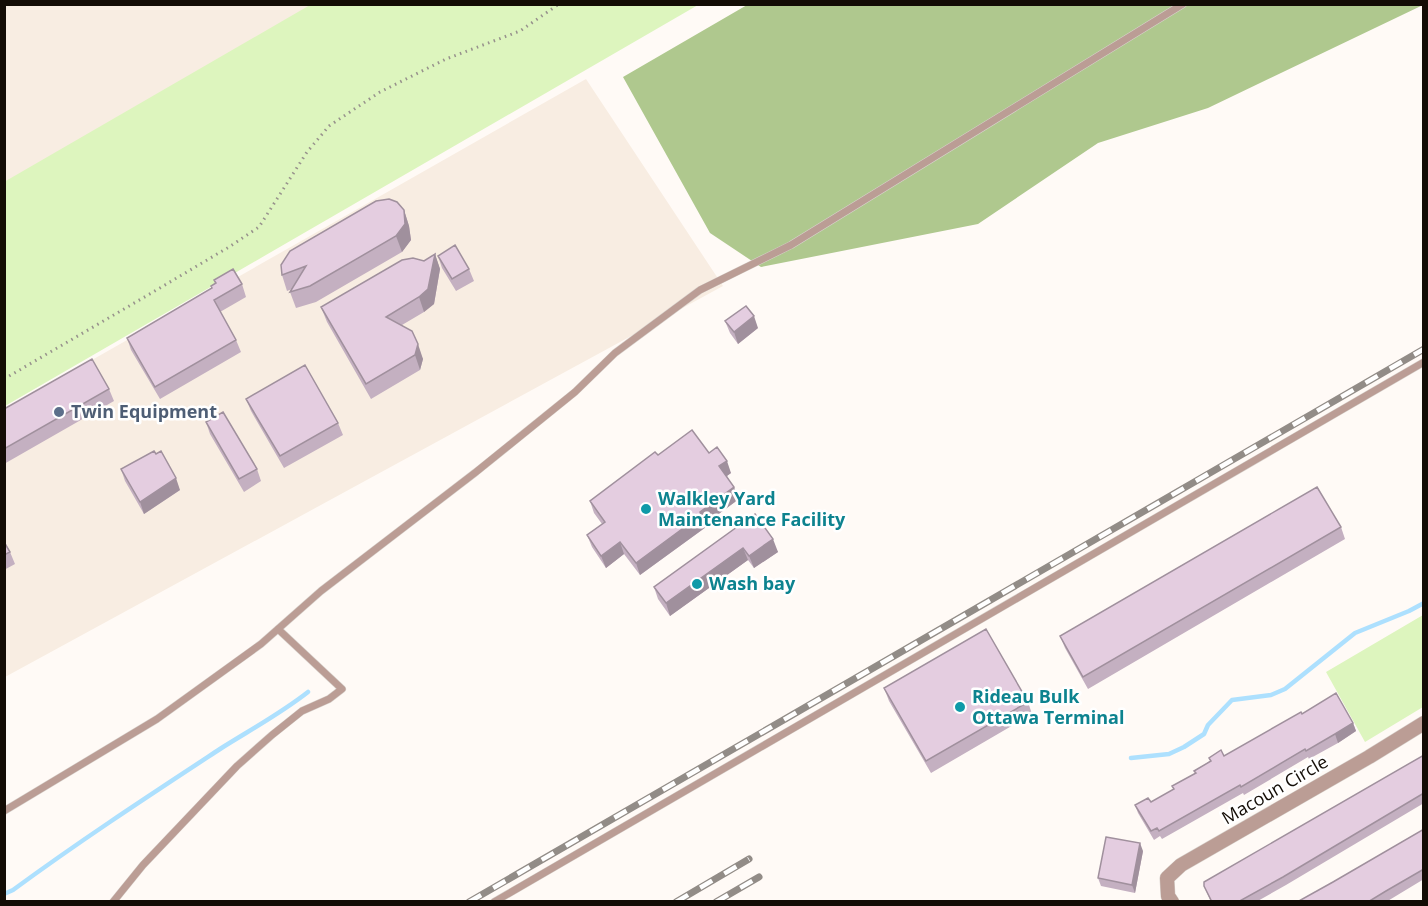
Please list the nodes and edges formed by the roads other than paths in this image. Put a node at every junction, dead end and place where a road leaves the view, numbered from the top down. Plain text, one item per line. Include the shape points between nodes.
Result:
1 (1183, 4) edge
2 (1424, 362) edge
3 (278, 629) junction
4 (1424, 723) edge
5 (4, 810) edge
6 (113, 902) edge
7 (494, 902) edge
8 (1172, 902) edge

1 - 3 lane via 791,245 700,290 615,353 575,392
2 - 7 lane
3 - 5 lane via 157,719
3 - 6 lane via 342,689 302,711 237,766 142,865
4 - 8 street, Macoun Circle via 1181,865 1167,878

